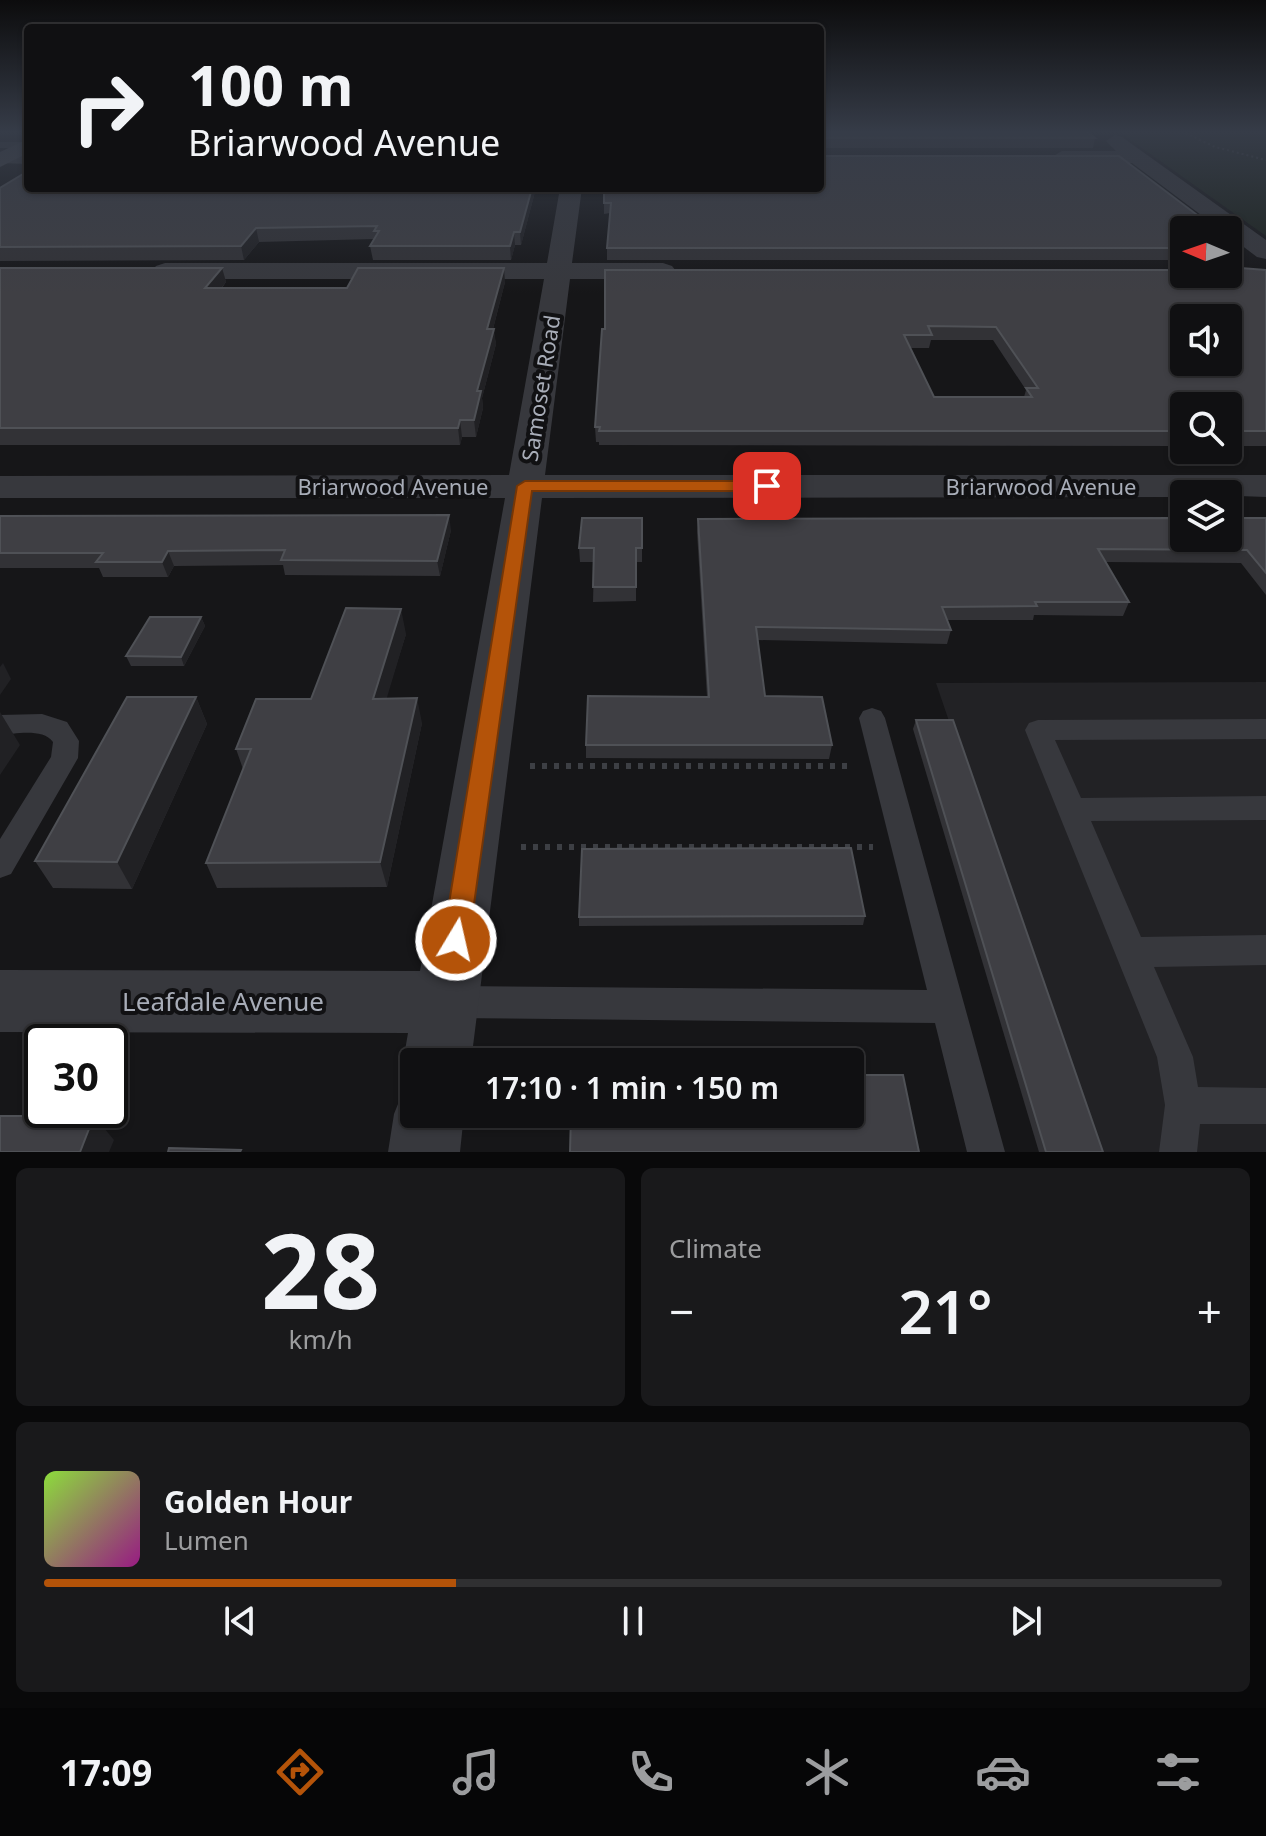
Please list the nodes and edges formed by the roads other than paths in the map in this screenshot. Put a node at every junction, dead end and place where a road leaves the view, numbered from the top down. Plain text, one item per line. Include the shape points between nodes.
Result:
1 (1169, 185) edge
2 (570, 192) edge
3 (1261, 265) edge
4 (141, 271) edge
5 (558, 271) junction
6 (692, 271) edge
7 (525, 486) junction
8 (1266, 486) edge
9 (0, 487) edge
10 (872, 718) dead end
11 (0, 725) edge
12 (1266, 729) edge
13 (1266, 808) edge
14 (1072, 810) junction
15 (0, 865) edge
16 (1266, 950) edge
17 (1130, 952) junction
18 (0, 1001) edge
19 (948, 1007) junction
20 (442, 1032) edge
21 (1183, 1105) junction
22 (1266, 1106) edge
23 (427, 1128) edge
24 (424, 1152) edge
25 (986, 1152) edge
26 (1178, 1152) edge

1 - 3 street
2 - 5 street, Samoset Road
4 - 5 street
5 - 6 street
5 - 7 street, Samoset Road
7 - 8 street, Briarwood Avenue
7 - 9 street, Briarwood Avenue
7 - 20 street, Samoset Road
10 - 19 lane
11 - 15 lane via 42,724 58,729 66,741 64,758
12 - 14 lane via 1038,730
13 - 14 lane
14 - 17 lane
16 - 17 lane
17 - 21 lane via 1175,1057
18 - 20 street, Leafdale Avenue
19 - 20 lane
19 - 25 lane
21 - 22 lane
21 - 26 lane
23 - 24 street

